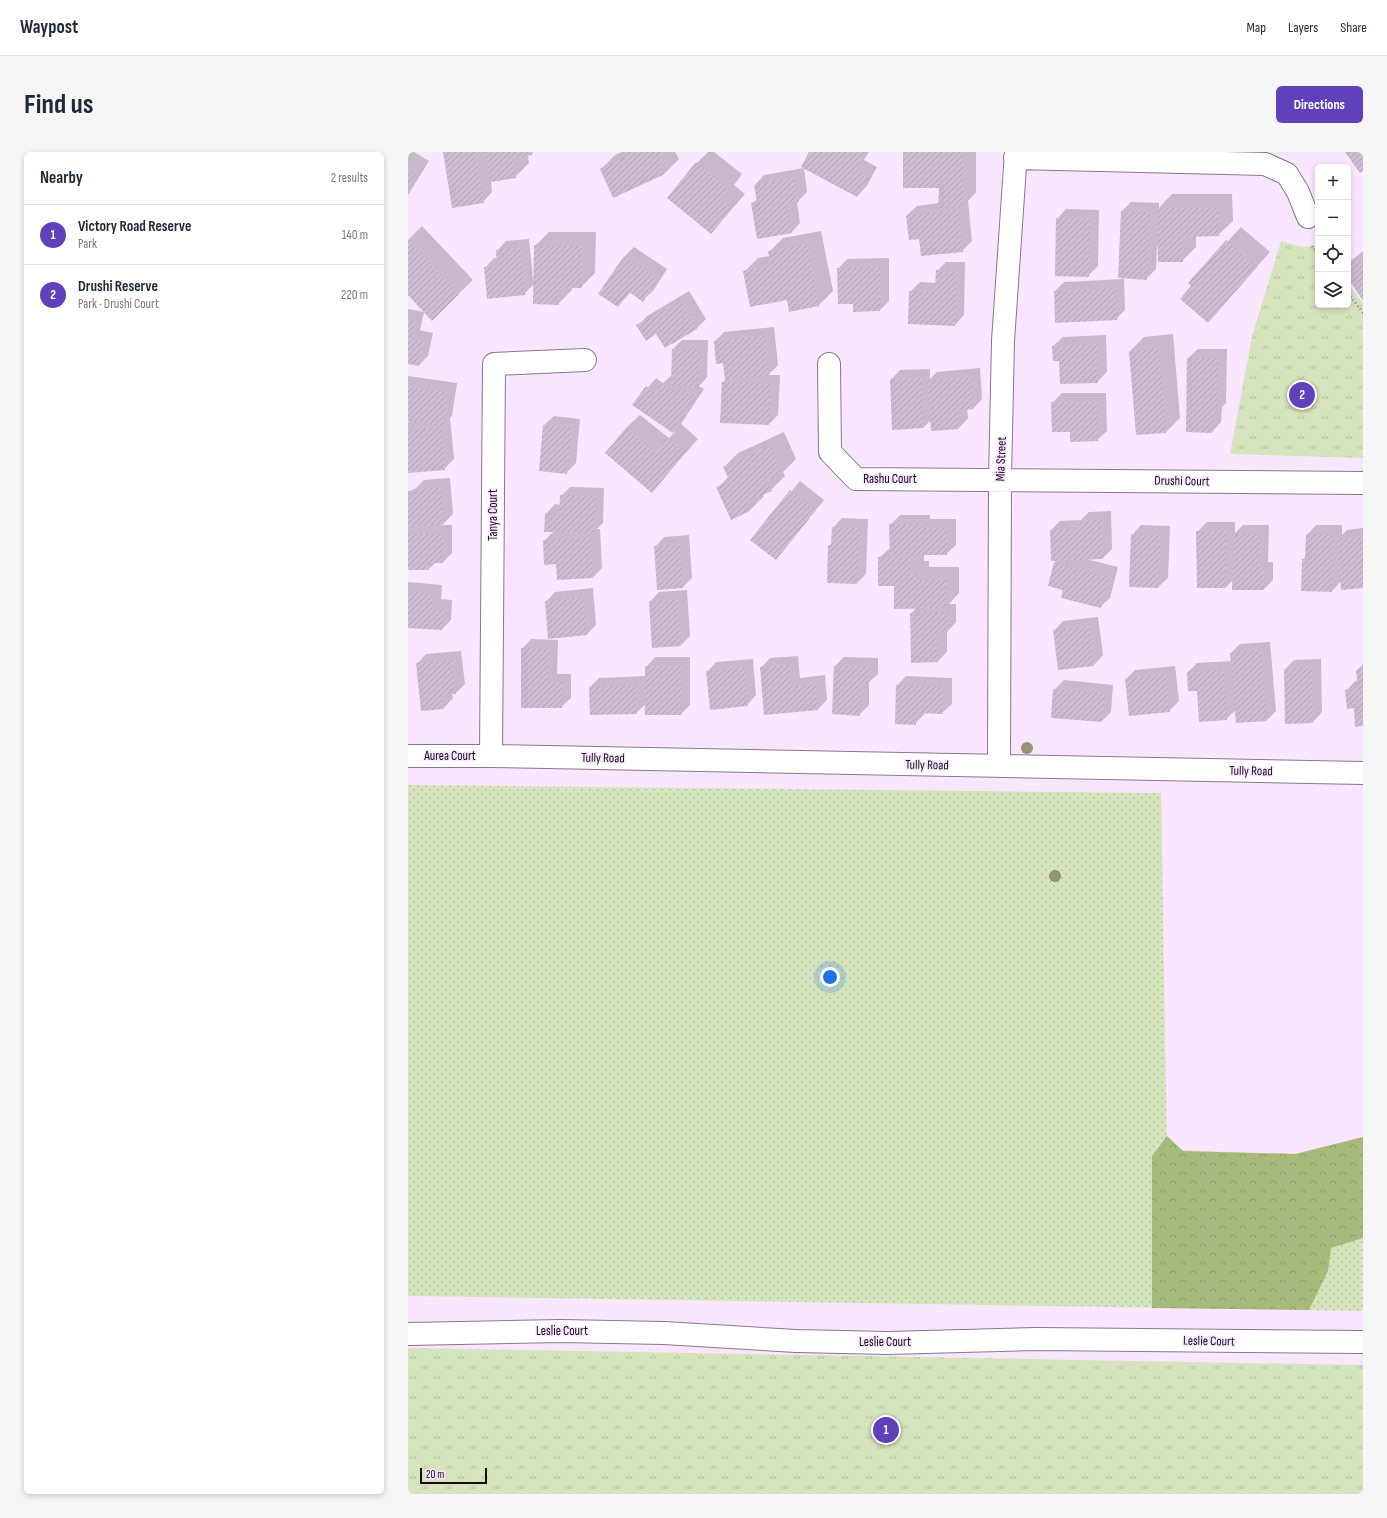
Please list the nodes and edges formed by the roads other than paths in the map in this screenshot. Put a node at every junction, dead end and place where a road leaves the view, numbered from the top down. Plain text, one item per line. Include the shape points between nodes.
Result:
1 (1015, 155) edge
2 (1308, 217) dead end
3 (584, 360) dead end
4 (829, 364) dead end
5 (1000, 479) junction
6 (1363, 483) edge
7 (408, 756) edge
8 (491, 756) junction
9 (999, 766) junction
10 (1363, 773) edge
11 (408, 1334) edge
12 (1363, 1342) edge

1 - 2 street via 1265,164 1287,174
1 - 5 street, Mia Street via 1003,341
3 - 8 street, Tanya Court via 494,364
4 - 5 street, Rashu Court via 830,452 856,479
5 - 6 street, Drushi Court
5 - 9 street, Mia Street
7 - 8 street, Aurea Court
8 - 9 street, Tully Road
9 - 10 street, Tully Road
11 - 12 street, Leslie Court via 561,1331 888,1343 1037,1339

